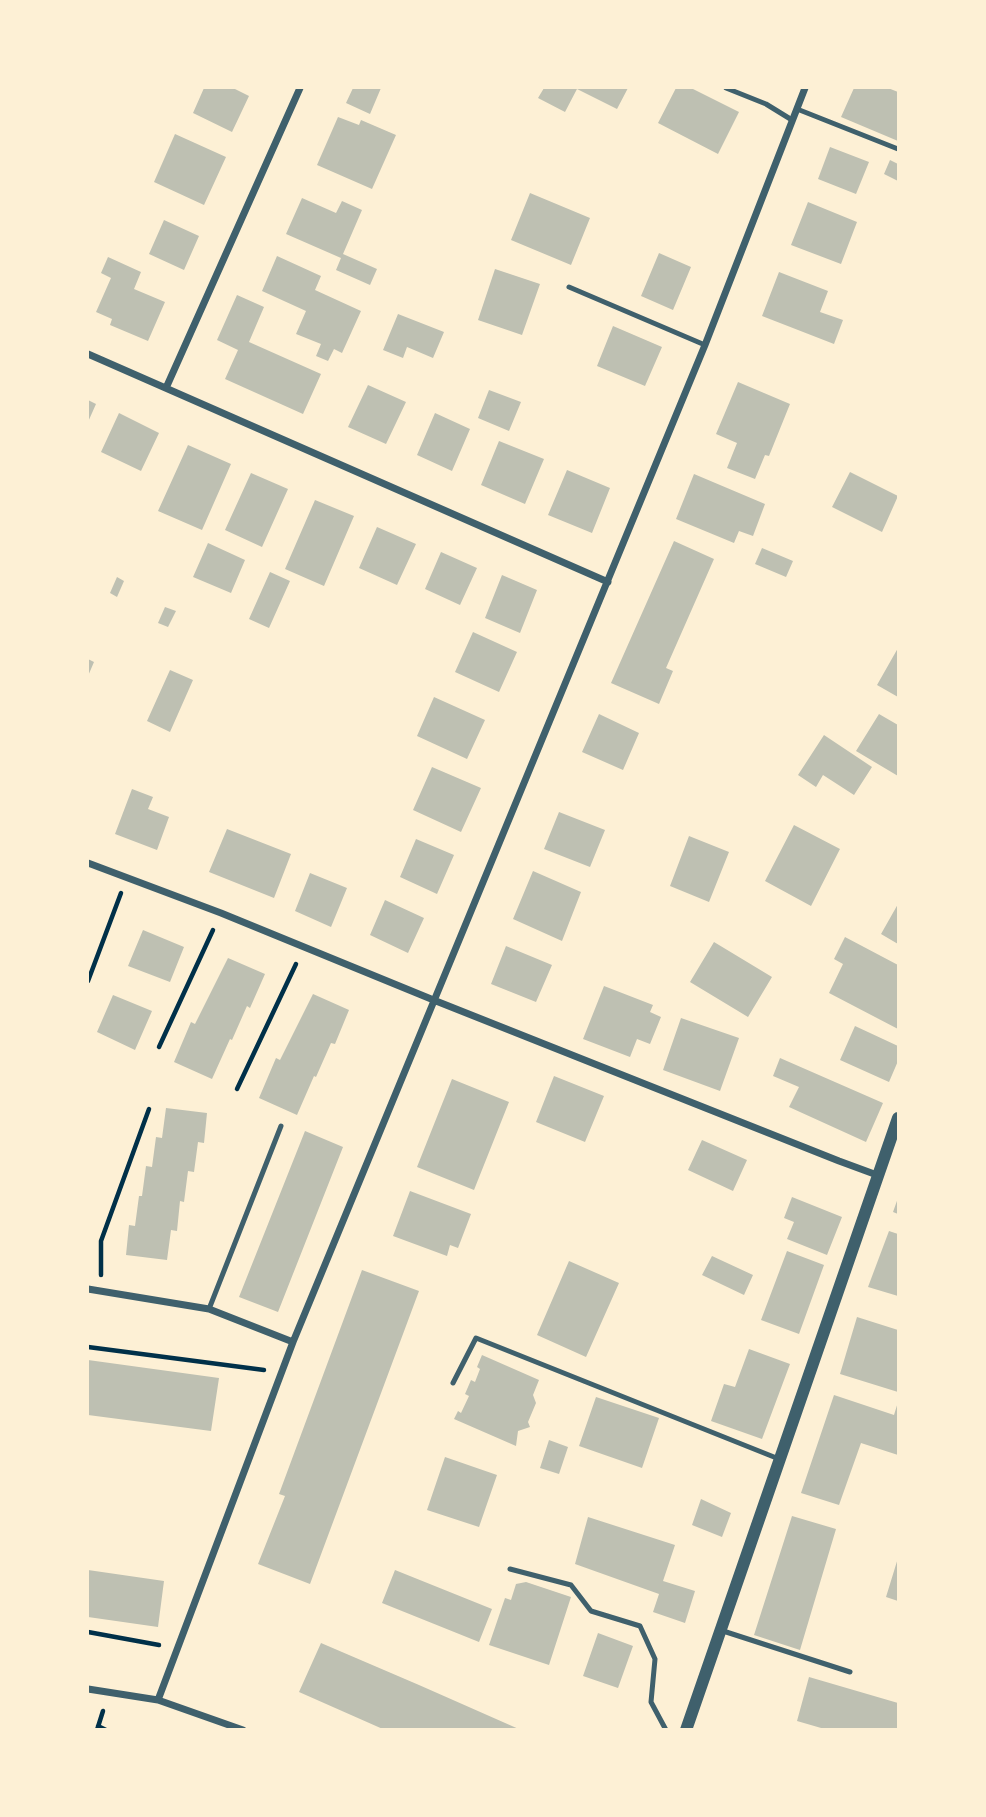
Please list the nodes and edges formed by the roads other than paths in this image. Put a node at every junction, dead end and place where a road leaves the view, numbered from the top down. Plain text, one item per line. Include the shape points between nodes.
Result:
1 (300, 88) edge
2 (726, 88) edge
3 (806, 88) edge
4 (797, 109) junction
5 (792, 120) junction
6 (898, 149) edge
7 (569, 287) dead end
8 (705, 345) junction
9 (88, 354) edge
10 (166, 388) junction
11 (608, 582) junction
12 (88, 863) edge
13 (436, 1001) junction
14 (898, 1118) edge
15 (281, 1126) dead end
16 (877, 1175) junction
17 (88, 1289) edge
18 (209, 1310) junction
19 (293, 1342) junction
20 (453, 1383) dead end
21 (779, 1459) junction
22 (510, 1569) dead end
23 (720, 1630) junction
24 (850, 1672) dead end
25 (88, 1689) edge
26 (158, 1700) junction
27 (243, 1730) edge
28 (666, 1730) edge
29 (685, 1730) edge

1 - 10 street
2 - 5 lane
3 - 4 street
4 - 5 street
4 - 6 lane
5 - 8 street
7 - 8 lane
8 - 11 street
9 - 10 street
10 - 11 street
11 - 13 street
12 - 13 street
13 - 16 street
13 - 19 street
14 - 16 street
15 - 18 lane
16 - 21 street
17 - 18 street
18 - 19 street
19 - 26 street
20 - 21 lane via 476,1338
21 - 23 street
22 - 28 lane via 571,1585 591,1611 640,1626 655,1659 651,1702
23 - 24 lane
23 - 29 street
25 - 26 street
26 - 27 street

